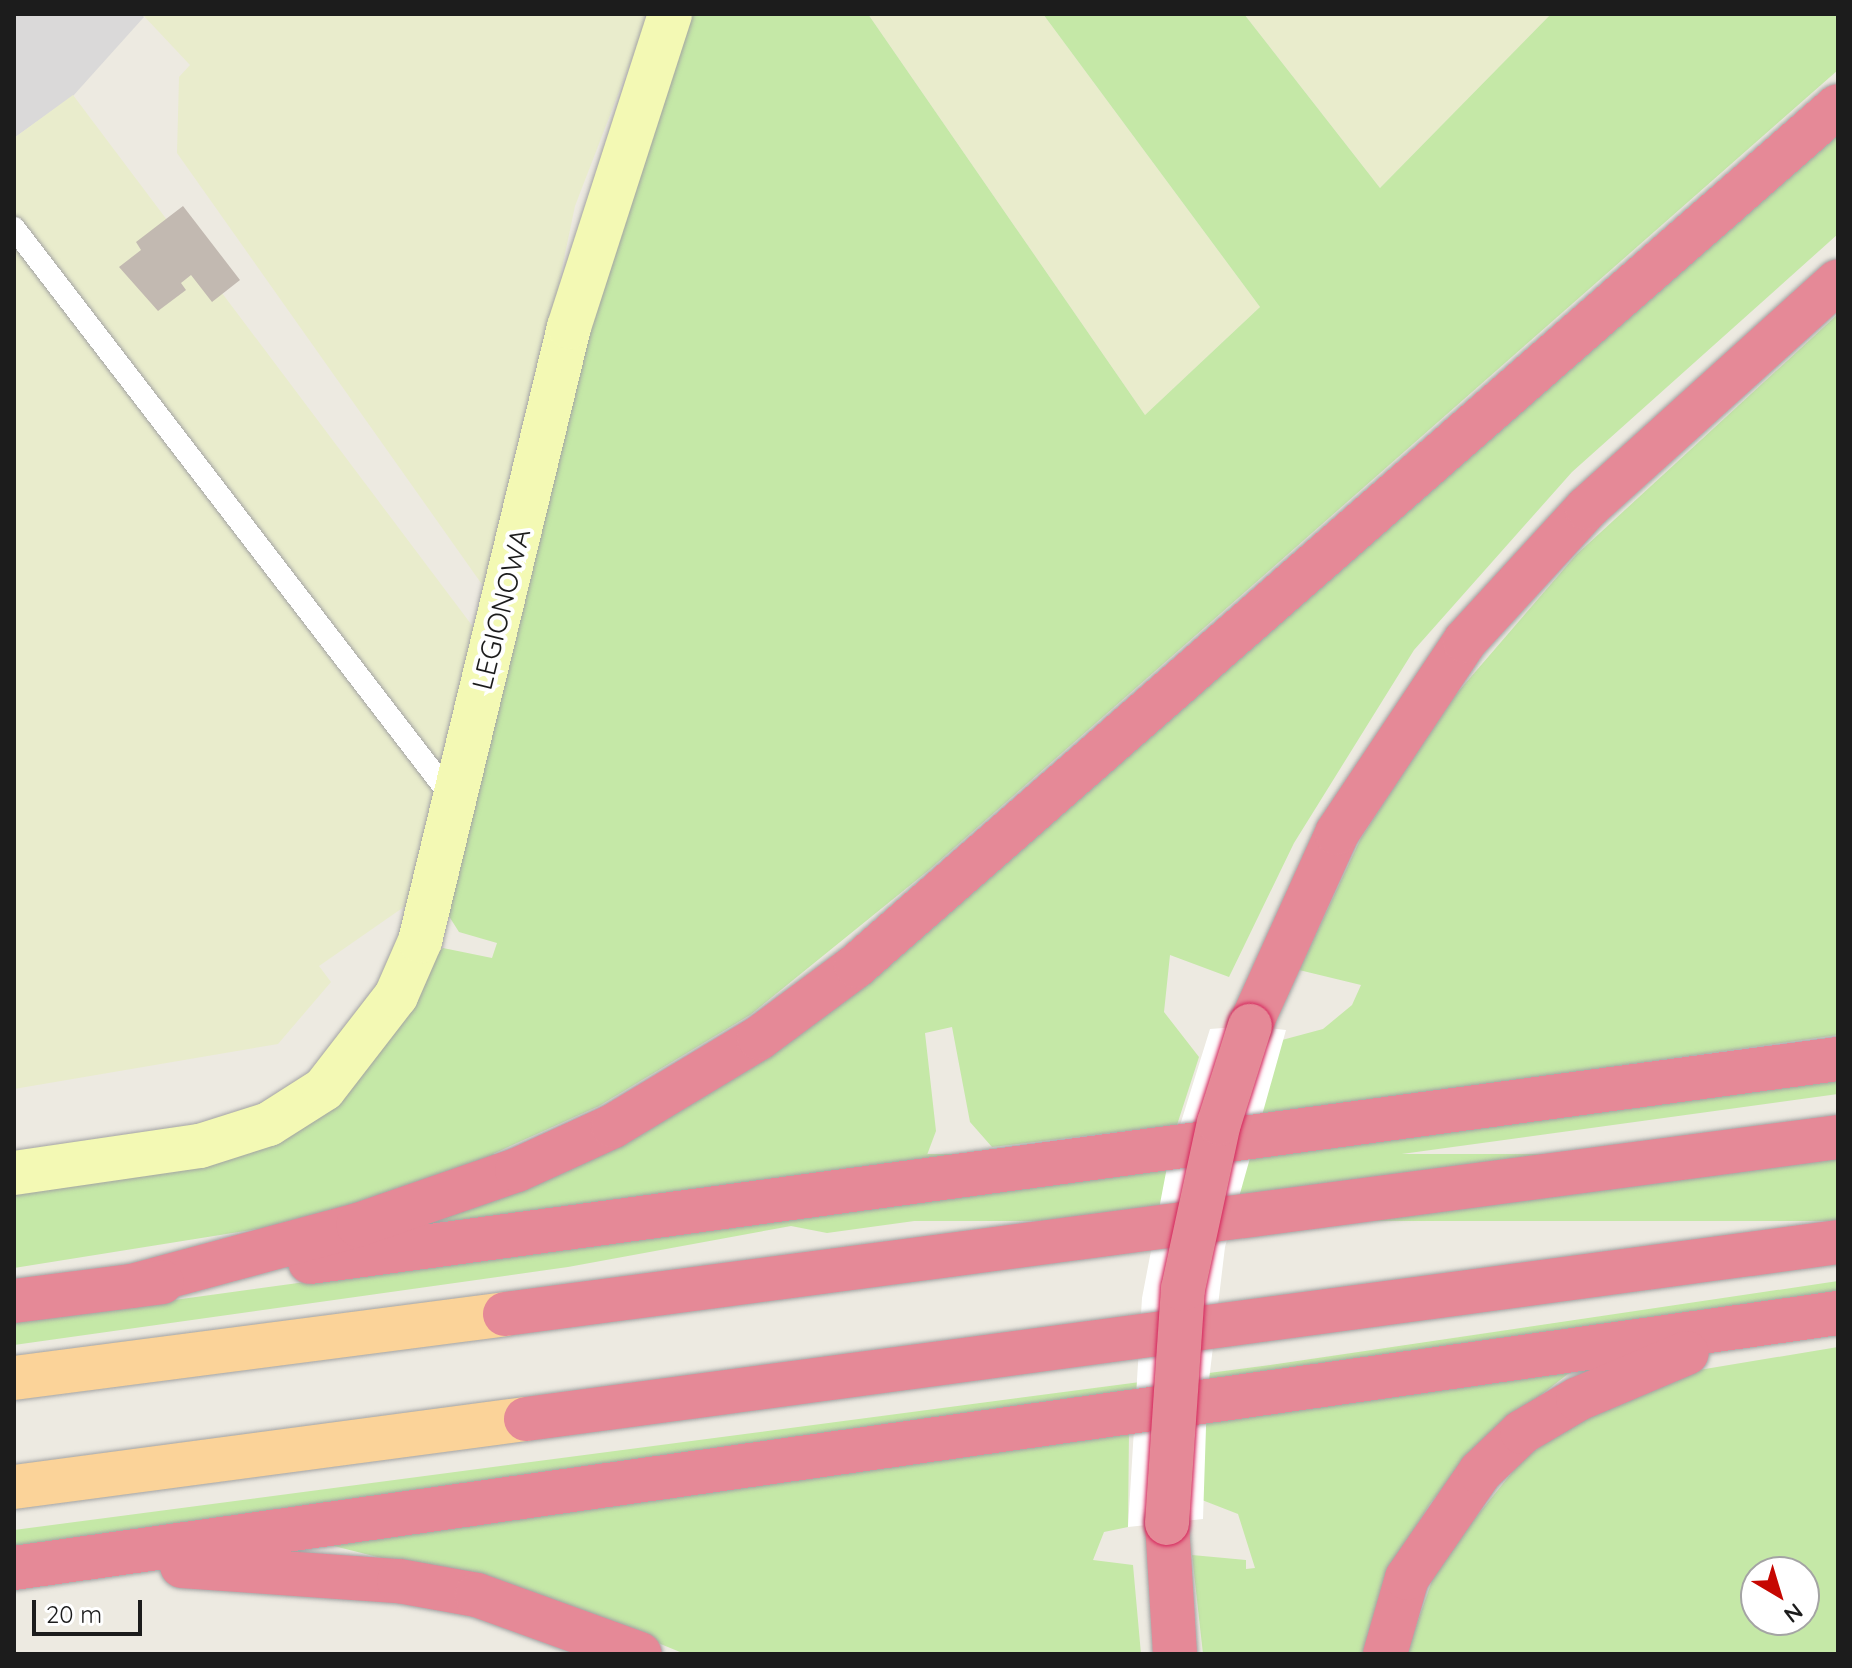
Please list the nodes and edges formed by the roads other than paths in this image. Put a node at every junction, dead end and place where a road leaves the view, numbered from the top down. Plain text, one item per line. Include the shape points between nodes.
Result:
1 (670, 14) edge
2 (1838, 106) edge
3 (14, 228) edge
4 (1838, 281) edge
5 (454, 801) junction
6 (1838, 1059) edge
7 (1838, 1137) edge
8 (14, 1173) edge
9 (1838, 1242) edge
10 (132, 1286) junction
11 (14, 1301) edge
12 (1836, 1313) edge
13 (505, 1314) joint
14 (14, 1378) edge
15 (526, 1419) joint
16 (14, 1487) edge
17 (25, 1567) edge
18 (640, 1654) edge
19 (1175, 1654) edge
20 (1385, 1654) edge

1 - 5 street, LEGIONOWA via 569,327
2 - 10 highway via 856,966 759,1038 613,1126 517,1170 358,1225
3 - 5 lane
4 - 19 highway, bridge via 1587,508 1465,641 1337,833 1250,1026 1219,1123 1183,1289 1167,1523
5 - 8 street, LEGIONOWA via 420,941 373,1035 324,1089 237,1136
6 - 10 highway
7 - 13 highway
9 - 15 highway
10 - 11 highway
12 - 17 highway
12 - 20 highway via 1639,1369 1522,1432 1439,1521 1407,1578
13 - 14 main road
15 - 16 main road
17 - 18 highway via 228,1567 399,1581 477,1595

